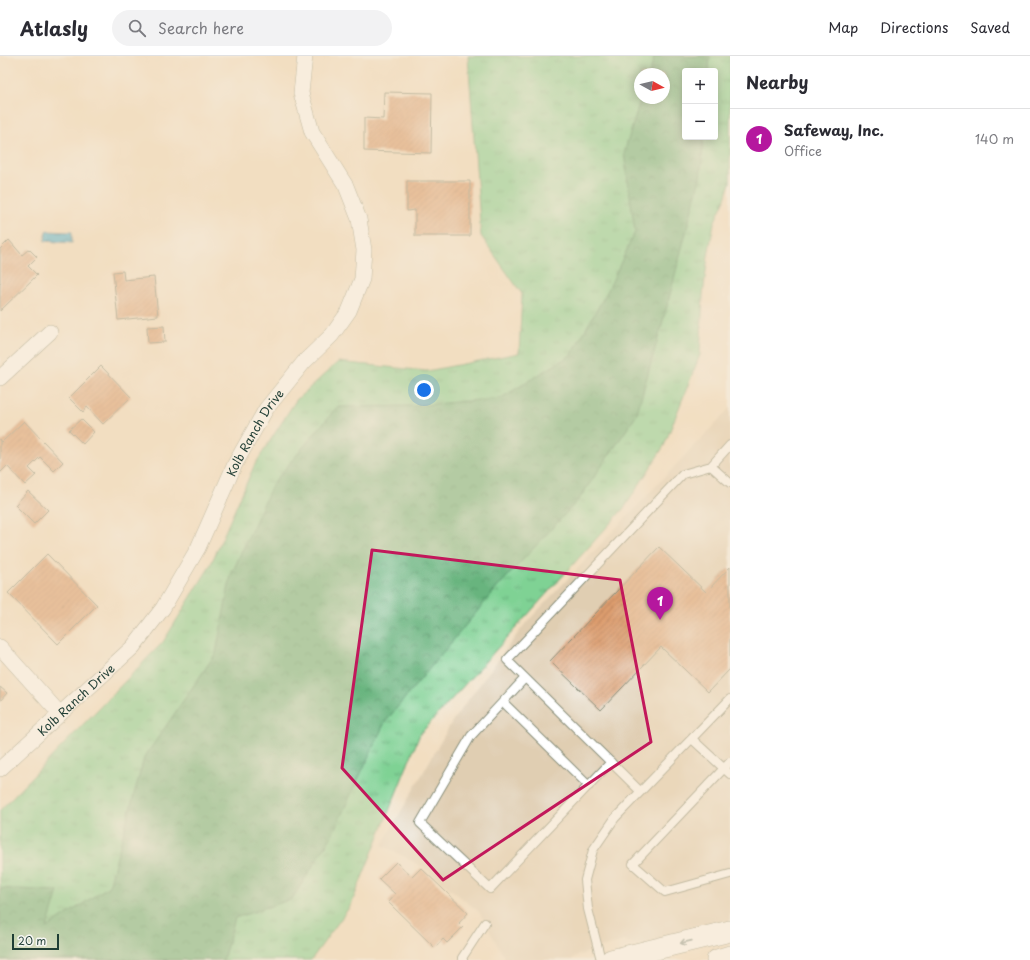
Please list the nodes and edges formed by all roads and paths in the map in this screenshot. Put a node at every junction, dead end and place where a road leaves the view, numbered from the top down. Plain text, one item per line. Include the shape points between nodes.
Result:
1 (305, 56) edge
2 (50, 332) dead end
3 (0, 378) edge
4 (730, 445) edge
5 (711, 466) junction
6 (730, 483) edge
7 (0, 647) edge
8 (525, 678) junction
9 (730, 699) edge
10 (503, 702) junction
11 (60, 714) junction
12 (692, 739) junction
13 (611, 762) junction
14 (730, 762) edge
15 (0, 769) edge
16 (727, 772) edge
17 (589, 786) junction
18 (640, 791) junction
19 (730, 874) edge
20 (485, 923) dead end
21 (730, 931) edge
22 (730, 956) edge
23 (460, 959) edge
24 (601, 960) edge
25 (611, 960) edge
26 (717, 960) edge

1 - 11 street, Kolb Ranch Drive via 301,93 312,132 346,186 360,219 364,250 362,279 350,311 266,409 235,464 198,548 163,608 133,647
2 - 3 street
4 - 5 lane
5 - 6 lane
5 - 8 lane via 683,474 507,660
7 - 11 street
8 - 10 lane
8 - 13 lane
9 - 12 lane
10 - 17 lane
10 - 17 lane via 471,736 420,823 490,889
11 - 15 street, Kolb Ranch Drive
12 - 16 lane
12 - 18 lane
13 - 17 lane
13 - 18 lane
14 - 16 lane
16 - 19 lane via 633,864 665,892
18 - 24 lane via 615,818 593,850 585,880 588,909
20 - 23 lane
21 -> 25 main road
22 - 26 main road

